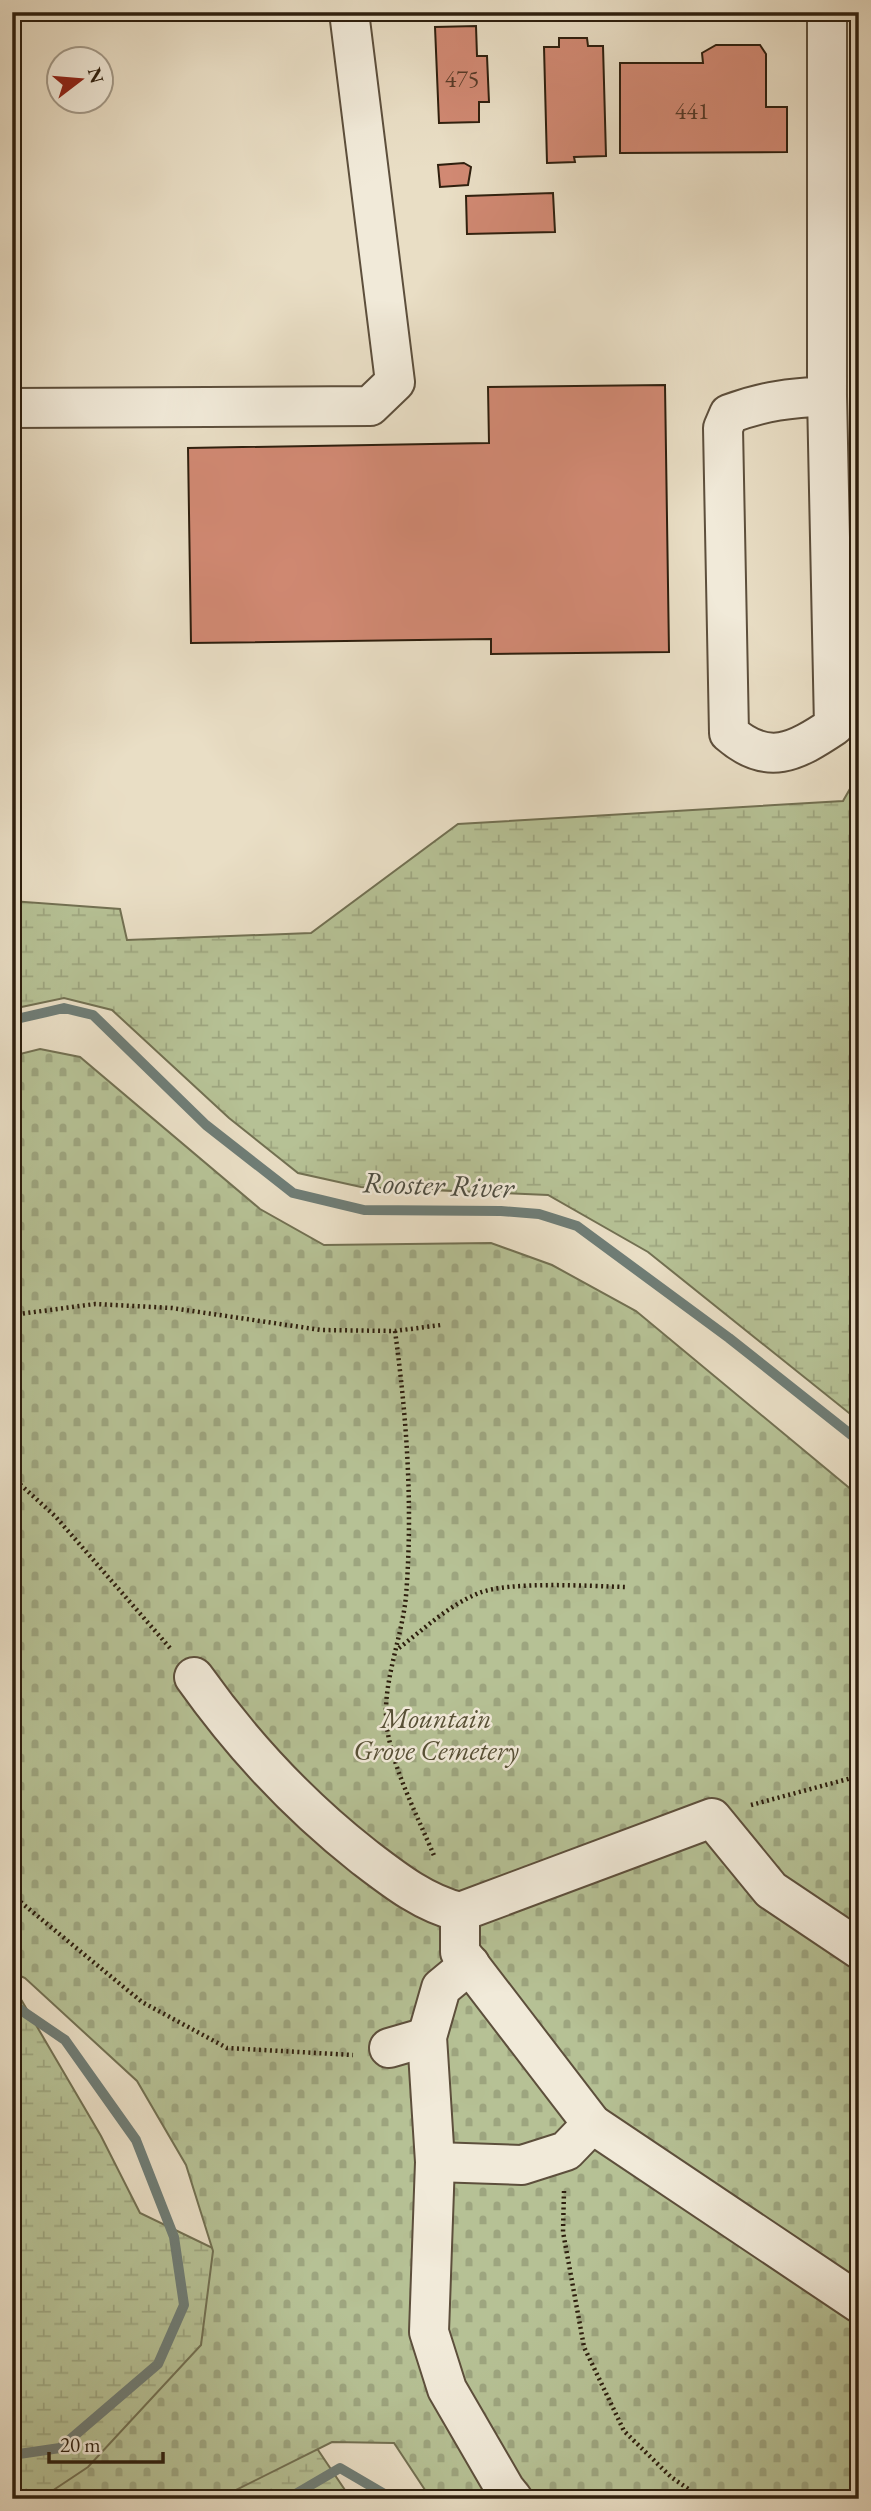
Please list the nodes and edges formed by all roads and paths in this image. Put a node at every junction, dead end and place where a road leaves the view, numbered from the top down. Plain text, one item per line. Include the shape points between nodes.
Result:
1 (349, 12) edge
2 (827, 12) edge
3 (827, 397) junction
4 (12, 408) edge
5 (12, 1315) edge
6 (441, 1325) dead end
7 (394, 1331) junction
8 (12, 1477) edge
9 (625, 1587) dead end
10 (398, 1648) junction
11 (194, 1677) joint
12 (859, 1776) edge
13 (712, 1818) junction
14 (12, 1895) edge
15 (460, 1912) junction
16 (859, 1949) edge
17 (470, 1964) junction
18 (428, 2038) junction
19 (389, 2048) joint
20 (593, 2124) junction
21 (566, 2151) junction
22 (435, 2162) junction
23 (859, 2303) edge
24 (513, 2499) edge
25 (703, 2499) edge

1 - 4 street via 396,382 370,406
2 - 3 street
3 - 3 street via 834,726 790,751 762,753 729,733 723,428 729,414 748,407 776,399
5 - 7 path via 108,1305 172,1308 321,1330
6 - 7 path
7 - 10 path via 406,1412 409,1531
8 - 11 path via 55,1516
9 - 10 path via 529,1586 481,1592
10 - 15 path via 389,1685 387,1727 405,1785
11 - 15 street via 264,1767 311,1815 390,1877 437,1907
12 - 13 path
13 - 15 street
13 - 16 street via 771,1890
14 - 19 path via 142,2002 228,2048 348,2056
15 - 17 street via 460,1952
17 - 18 street via 441,1988
17 - 20 street
18 - 19 street
18 - 22 street
20 - 21 street
20 - 23 street
21 - 22 street via 522,2165
21 - 25 path via 563,2232 584,2347 624,2431 671,2477
22 - 24 street via 429,2332 447,2389

